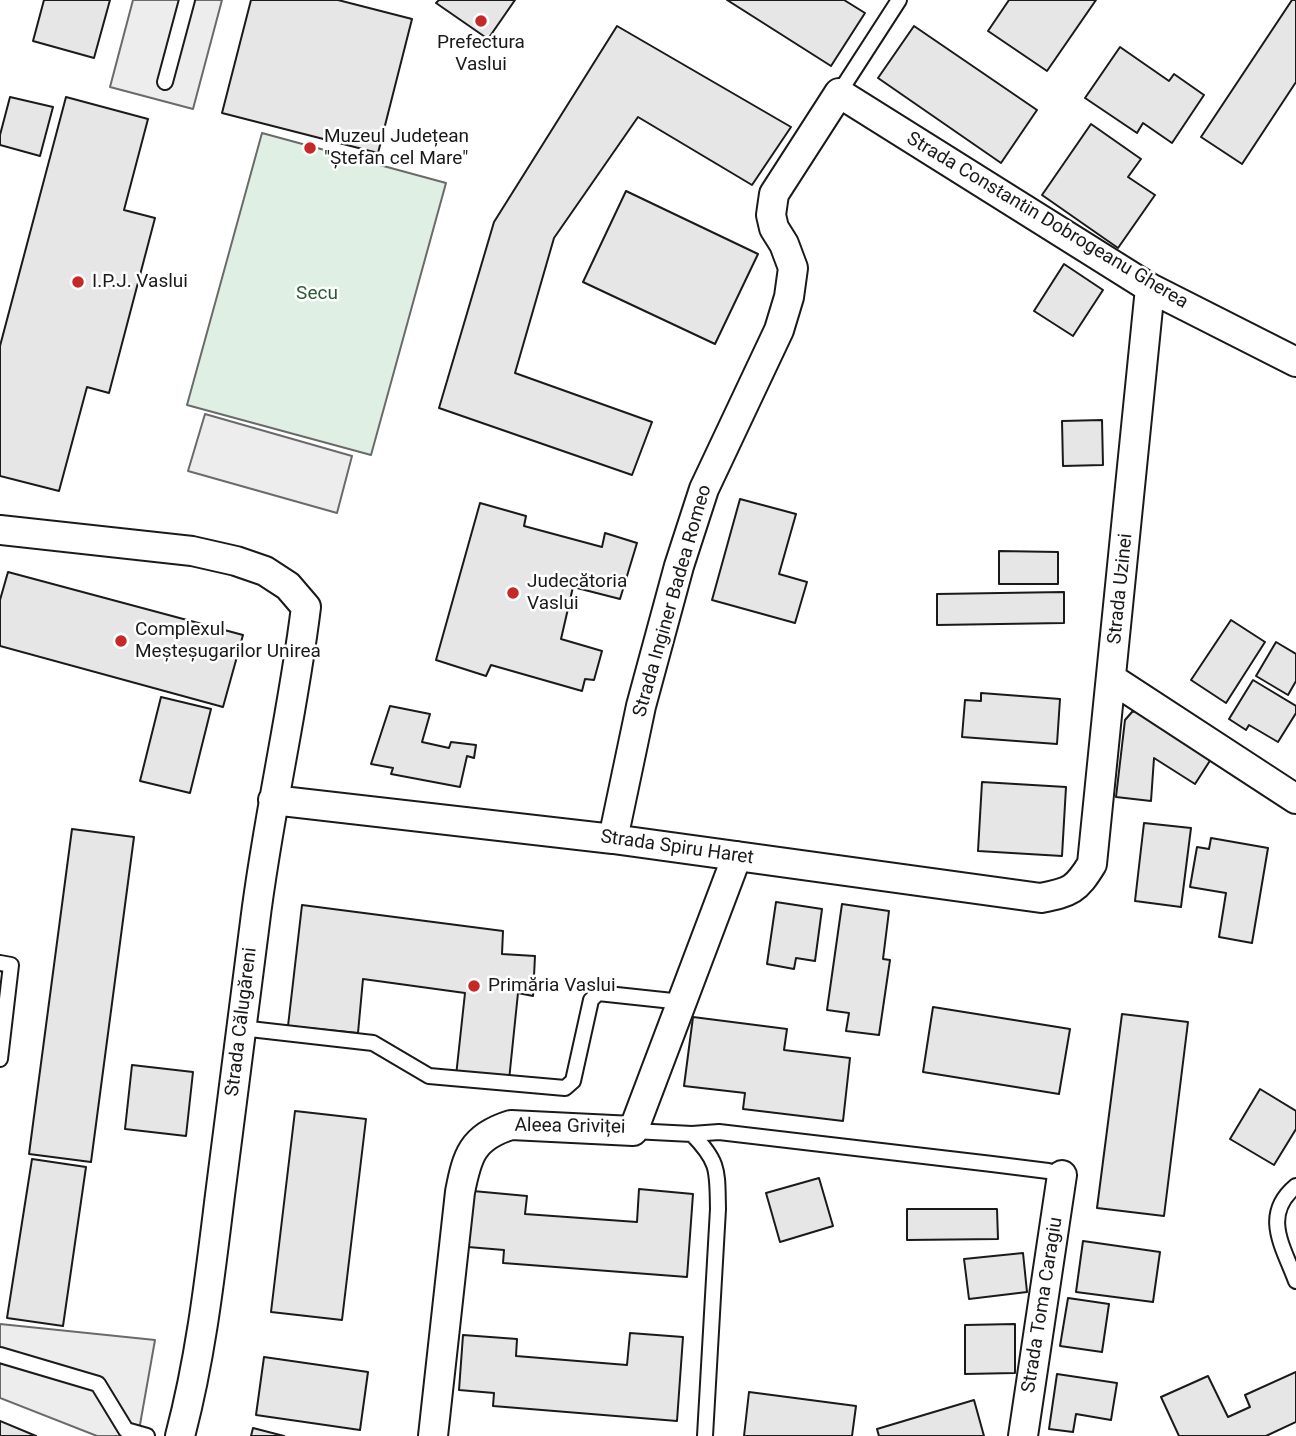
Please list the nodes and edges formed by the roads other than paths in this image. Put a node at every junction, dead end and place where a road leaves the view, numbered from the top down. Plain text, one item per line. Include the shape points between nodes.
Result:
1 (187, 0) edge
2 (899, 0) edge
3 (165, 82) dead end
4 (839, 93) junction
5 (1150, 288) junction
6 (1296, 362) edge
7 (0, 530) edge
8 (1112, 679) junction
9 (1296, 799) edge
10 (273, 800) junction
11 (613, 839) junction
12 (737, 856) junction
13 (1079, 886) joint
14 (0, 963) edge
15 (682, 1002) junction
16 (242, 1028) junction
17 (0, 1059) edge
18 (633, 1131) junction
19 (692, 1134) junction
20 (1062, 1175) joint
21 (1296, 1186) edge
22 (1296, 1281) edge
23 (0, 1355) edge
24 (147, 1436) edge
25 (180, 1436) edge
26 (433, 1436) edge
27 (705, 1436) edge
28 (1023, 1436) edge

1 - 3 lane
2 - 4 lane, Strada Inginer Badea Romeo
4 - 5 street, Strada Constantin Dobrogeanu Gherea
4 - 11 street, Strada Inginer Badea Romeo via 774,194 774,228 793,268 789,297 779,330 704,489 641,706
5 - 6 street, Strada Constantin Dobrogeanu Gherea
5 - 8 street, Strada Uzinei
7 - 10 street, Strada Călugăreni via 152,546 236,561 265,571 288,586 306,607
8 - 9 street
8 - 13 street, Strada Uzinei via 1092,864
10 - 11 street, Strada Spiru Haret
10 - 16 street, Strada Călugăreni
11 - 12 street, Strada Spiru Haret
12 - 13 street, Strada Spiru Haret via 1041,898
12 - 15 street, Aleea Griviței
14 - 17 lane via 11,965
15 - 16 lane via 598,993 591,1000 573,1081 565,1088 429,1076 373,1043
15 - 18 street, Aleea Griviței
16 - 25 street, Strada Călugăreni via 205,1314
18 - 19 lane
18 - 26 street, Aleea Griviței via 510,1125 478,1141 466,1161 460,1192
19 - 20 lane via 719,1132
19 - 27 lane via 710,1152 718,1185
20 - 28 street, Strada Toma Caragiu
21 - 22 lane via 1279,1204 1276,1228
23 - 24 lane via 98,1384 125,1430

